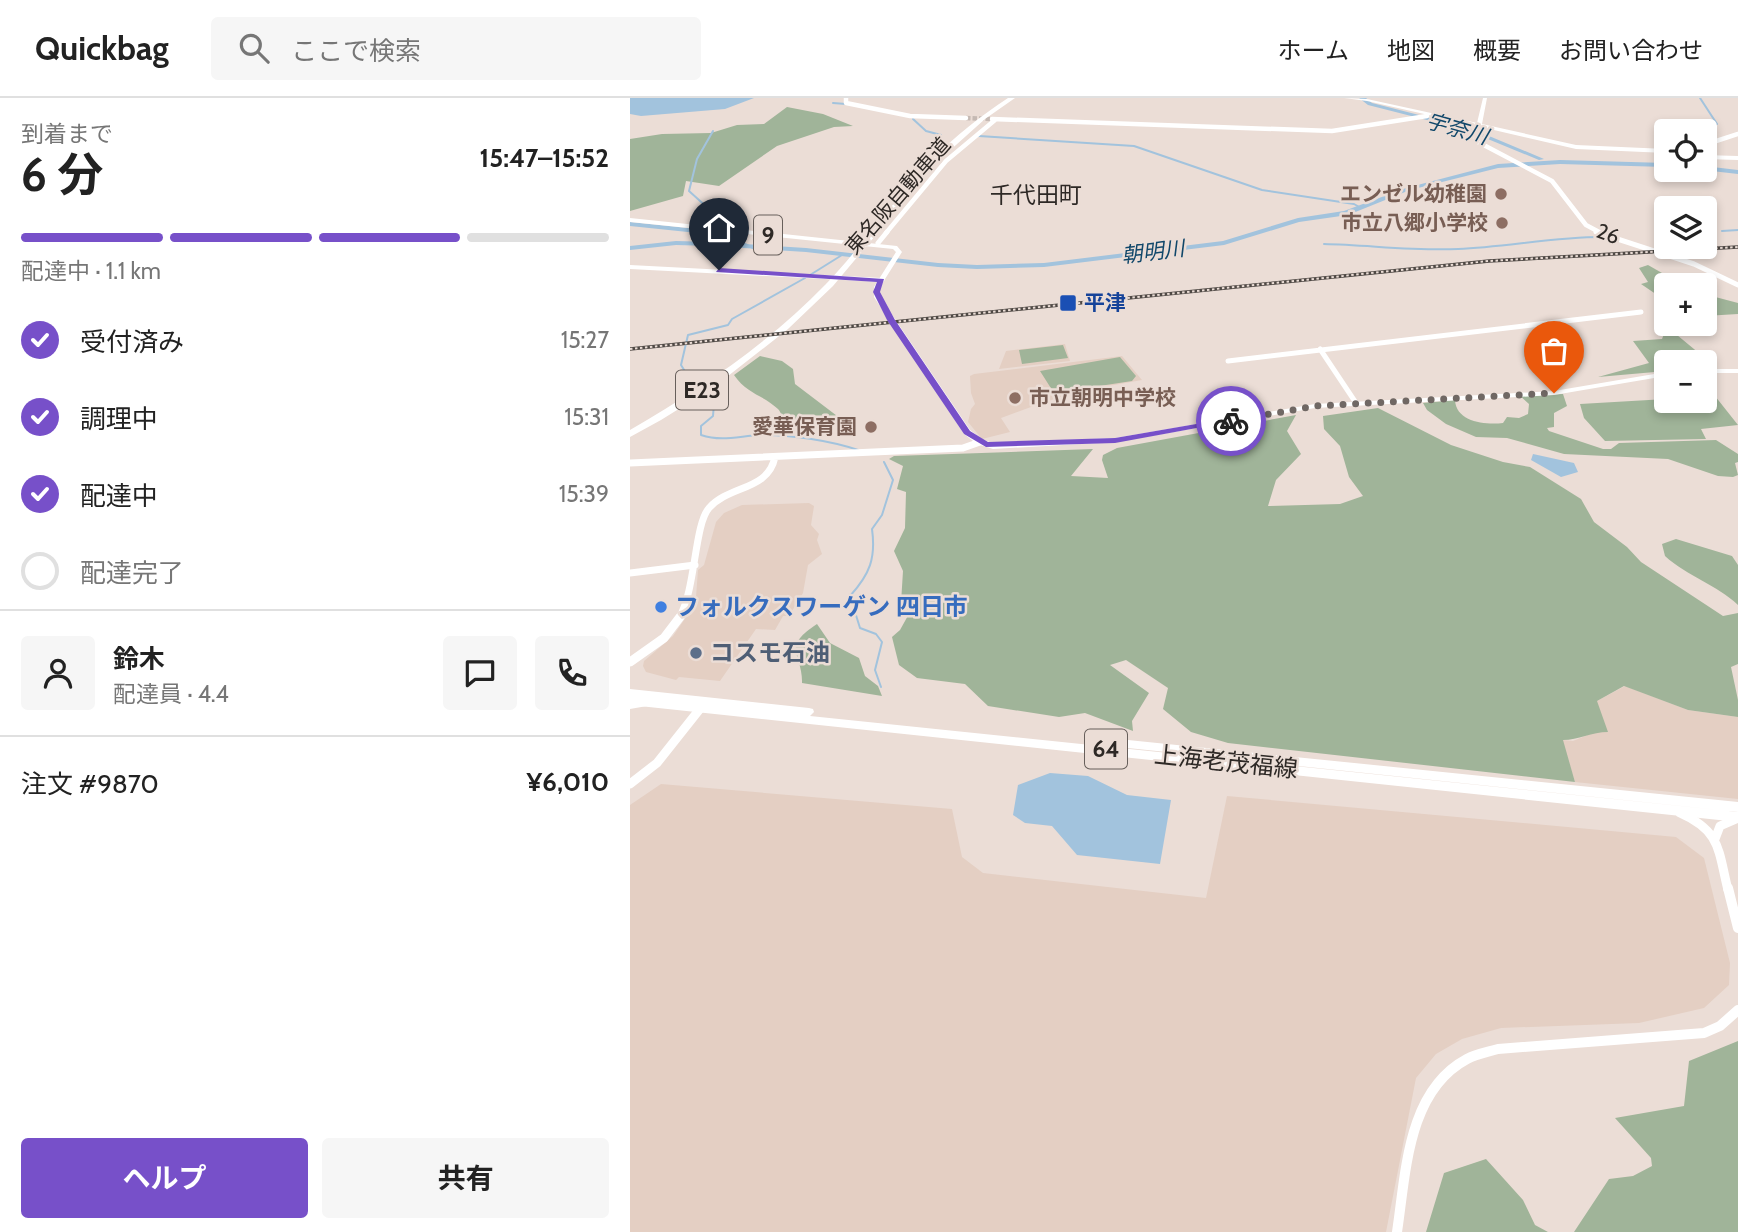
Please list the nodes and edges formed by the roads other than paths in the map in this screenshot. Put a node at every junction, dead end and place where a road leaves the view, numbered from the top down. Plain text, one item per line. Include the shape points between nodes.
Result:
1 (846, 98) edge
2 (997, 98) edge
3 (1005, 98) edge
4 (1012, 98) edge
5 (1018, 98) edge
6 (1346, 98) edge
7 (1485, 98) edge
8 (1364, 100) edge
9 (1425, 116) junction
10 (965, 122) junction
11 (1477, 130) junction
12 (1736, 136) edge
13 (1717, 141) edge
14 (945, 147) junction
15 (1654, 150) edge
16 (1717, 157) edge
17 (1738, 158) edge
18 (630, 220) edge
19 (867, 235) junction
20 (878, 243) junction
21 (630, 267) edge
22 (882, 279) junction
23 (826, 284) junction
24 (1738, 285) edge
25 (1641, 312) dead end
26 (782, 330) joint
27 (770, 335) junction
28 (1320, 349) junction
29 (1228, 361) dead end
30 (1738, 371) edge
31 (1717, 372) edge
32 (1654, 376) edge
33 (1356, 403) junction
34 (630, 427) edge
35 (630, 434) edge
36 (980, 442) junction
37 (775, 457) junction
38 (630, 463) edge
39 (695, 565) junction
40 (630, 573) edge
41 (630, 662) edge
42 (630, 693) edge
43 (710, 700) junction
44 (634, 703) edge
45 (697, 709) junction
46 (630, 784) edge
47 (1738, 807) edge
48 (1671, 810) junction
49 (1738, 817) edge
50 (1715, 839) junction
51 (1738, 928) edge
52 (1738, 1010) edge
53 (1397, 1232) edge

1 - 10 street via 847,103 910,116
2 - 10 highway
3 - 10 highway, 東名阪自動車道 / E23
4 - 14 highway, 東名阪自動車道 / E23
5 - 14 highway
6 - 8 main road
7 - 11 main road
8 - 9 main road
9 - 11 main road
9 - 20 street via 1332,131 993,120 951,154
10 - 19 highway, 東名阪自動車道 / E23 via 927,158
11 - 15 main road via 1576,147
11 - 24 street, 26 via 1478,142 1557,185 1586,225
12 - 13 street
14 - 19 highway, 東名阪自動車道 / E23
16 - 17 main road
18 - 20 main road, 9
19 - 23 highway, 東名阪自動車道 / E23
20 - 22 main road, 9 via 899,252
21 - 22 main road
22 - 36 main road via 876,292 892,322 967,432
23 - 26 highway, 東名阪自動車道 / E23
23 - 27 highway, 東名阪自動車道 / E23
25 - 28 street
26 - 27 highway, 東名阪自動車道 / E23
27 - 34 highway, 東名阪自動車道 / E23
27 - 35 highway, 東名阪自動車道 / E23 via 699,392
28 - 29 street
28 - 33 street
30 - 31 main road
32 - 33 main road via 1554,393
33 - 36 main road via 1115,440 993,446
36 - 37 street via 963,448
37 - 38 street
37 - 39 street via 772,472 763,480 724,496 705,512
39 - 40 street
39 - 41 street via 689,603 681,618 656,646
42 - 43 main road, 上海老茂福線 / 64
43 - 45 street
43 - 47 main road, 上海老茂福線 / 64
44 - 45 main road, 上海老茂福線 / 64
45 - 46 street via 657,763
45 - 48 main road, 上海老茂福線 / 64
48 - 49 main road, 上海老茂福線 / 64
48 - 50 street via 1700,822
49 - 50 street via 1720,826
50 - 51 street
52 - 53 street via 1703,1033 1498,1049 1475,1054 1456,1065 1431,1090 1417,1119

